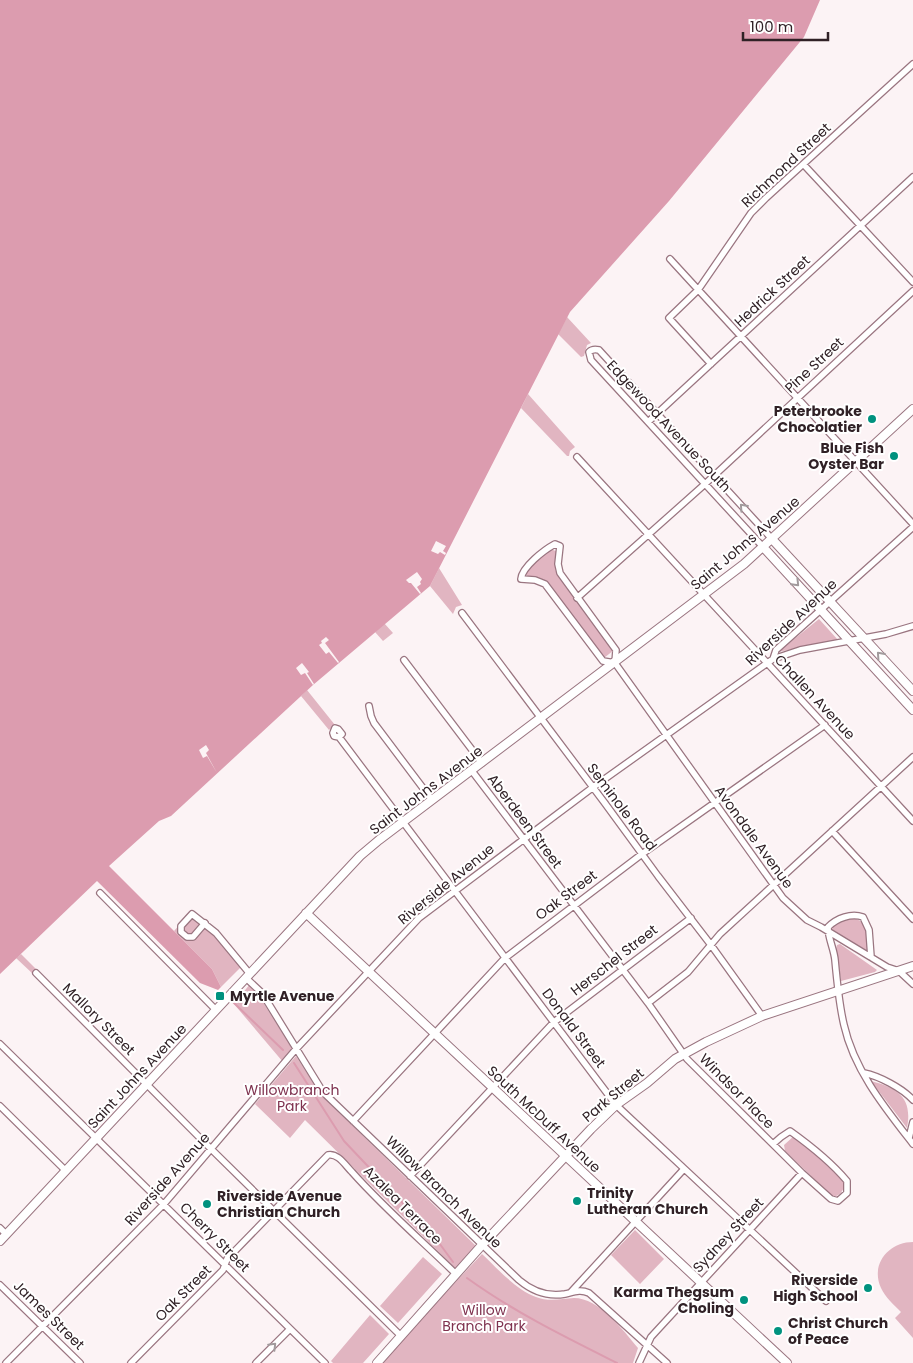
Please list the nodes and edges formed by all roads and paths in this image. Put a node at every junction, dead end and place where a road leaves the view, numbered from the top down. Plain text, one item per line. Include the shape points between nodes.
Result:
1 (913, 64) edge
2 (804, 165) junction
3 (913, 177) edge
4 (861, 225) junction
5 (670, 260) dead end
6 (913, 282) edge
7 (698, 290) junction
8 (913, 291) edge
9 (742, 336) junction
10 (711, 364) junction
11 (798, 398) junction
12 (913, 409) edge
13 (657, 413) junction
14 (648, 422) junction
15 (577, 457) dead end
16 (856, 461) junction
17 (714, 475) junction
18 (705, 484) junction
19 (913, 525) edge
20 (648, 534) junction
21 (772, 538) junction
22 (763, 547) junction
23 (704, 595) junction
24 (577, 598) junction
25 (830, 602) junction
26 (822, 610) junction
27 (462, 613) dead end
28 (913, 626) edge
29 (864, 638) junction
30 (850, 641) junction
31 (773, 659) junction
32 (404, 660) dead end
33 (615, 663) junction
34 (768, 664) junction
35 (913, 692) edge
36 (369, 706) dead end
37 (913, 710) edge
38 (541, 719) junction
39 (825, 725) junction
40 (667, 736) junction
41 (339, 738) dead end
42 (913, 757) edge
43 (482, 763) junction
44 (472, 771) junction
45 (881, 786) junction
46 (592, 788) junction
47 (432, 800) junction
48 (714, 803) junction
49 (913, 821) edge
50 (403, 822) junction
51 (832, 831) junction
52 (523, 839) junction
53 (642, 854) junction
54 (773, 886) junction
55 (454, 891) junction
56 (100, 893) dead end
57 (573, 906) junction
58 (306, 913) junction
59 (691, 918) junction
60 (913, 919) edge
61 (204, 923) dead end
62 (828, 931) junction
63 (711, 945) junction
64 (871, 957) junction
65 (505, 958) junction
66 (913, 966) edge
67 (622, 970) junction
68 (899, 971) junction
69 (368, 972) junction
70 (36, 973) dead end
71 (248, 976) junction
72 (913, 984) edge
73 (838, 990) junction
74 (648, 1003) junction
75 (216, 1010) junction
76 (762, 1016) junction
77 (554, 1022) junction
78 (434, 1033) junction
79 (0, 1044) edge
80 (296, 1049) junction
81 (684, 1054) junction
82 (864, 1073) junction
83 (146, 1085) junction
84 (492, 1088) junction
85 (913, 1100) edge
86 (616, 1105) junction
87 (0, 1106) edge
88 (353, 1121) junction
89 (913, 1122) edge
90 (96, 1138) junction
91 (908, 1138) junction
92 (773, 1144) junction
93 (913, 1144) edge
94 (211, 1149) junction
95 (332, 1154) joint
96 (565, 1156) junction
97 (684, 1169) junction
98 (65, 1170) junction
99 (802, 1173) junction
100 (410, 1176) junction
101 (164, 1204) junction
102 (274, 1211) junction
103 (635, 1221) junction
104 (0, 1228) edge
105 (749, 1230) junction
106 (6, 1234) junction
107 (0, 1241) edge
108 (482, 1245) junction
109 (225, 1264) junction
110 (456, 1274) junction
111 (701, 1282) junction
112 (0, 1285) edge
113 (571, 1292) junction
114 (826, 1301) dead end
115 (43, 1326) junction
116 (290, 1329) junction
117 (401, 1336) junction
118 (647, 1344) junction
119 (6, 1363) edge
120 (80, 1363) edge
121 (131, 1363) edge
122 (256, 1363) edge
123 (326, 1363) edge
124 (377, 1363) edge
125 (639, 1363) edge
126 (667, 1363) edge
127 (787, 1363) edge

1 - 2 street, Richmond Street
2 - 4 street
2 - 7 street, Richmond Street via 751,214
3 - 4 street, Hedrick Street
4 - 6 street
4 - 9 street, Hedrick Street
5 - 7 street
7 - 9 street
7 - 10 street, Richmond Street via 669,318
8 - 11 street, Pine Street
9 - 10 street, Hedrick Street
9 - 11 street
10 - 13 street, Hedrick Street
11 - 16 street
11 - 17 street, Pine Street
12 - 16 main road, Saint Johns Avenue
13 - 14 street, Hedrick Street
13 - 14 street, Edgewood Avenue South via 599,350 591,350 591,360
13 - 17 street, Edgewood Avenue South
14 - 18 street, Edgewood Avenue South
15 - 20 street, Challen Avenue
16 - 19 street
16 - 21 main road, Saint Johns Avenue
17 - 18 street, Pine Street
21 -> 17 street, Edgewood Avenue South
18 - 20 street, Pine Street
18 - 22 street, Edgewood Avenue South
19 - 25 street, Riverside Avenue
20 - 23 street, Challen Avenue
20 - 24 street, Pine Street
21 - 22 main road, Saint Johns Avenue
21 - 25 main road, Edgewood Avenue South
22 - 23 main road, Saint Johns Avenue
22 -> 26 main road, Edgewood Avenue South
23 - 33 main road, Saint Johns Avenue
23 - 34 street, Challen Avenue
24 - 33 street via 616,650
24 - 33 street via 560,573 560,546 554,544 546,549 522,572 521,578 545,584 603,661
25 - 26 street, Riverside Avenue
25 - 29 main road, Edgewood Avenue South
26 - 30 main road, Edgewood Avenue South
26 - 31 street, Riverside Avenue via 776,650
27 - 38 street, Seminole Road
28 - 29 street
29 - 30 street
35 -> 29 main road, Edgewood Avenue South
30 - 31 street via 800,650
30 - 37 main road, Edgewood Avenue South
31 - 34 street, Riverside Avenue
32 - 43 street
33 - 38 main road, Saint Johns Avenue
33 - 40 street, Avondale Avenue
34 - 39 street, Challen Avenue
34 - 40 street, Riverside Avenue
36 - 47 street via 374,723
38 - 43 main road, Saint Johns Avenue
38 - 46 street, Seminole Road
39 - 45 street, Challen Avenue
39 - 48 street, Oak Street
40 - 46 street, Riverside Avenue
40 - 48 street, Avondale Avenue
41 - 50 street, Donald Street
42 - 45 street
43 - 44 main road, Saint Johns Avenue
44 - 47 main road, Saint Johns Avenue
44 - 52 street, Aberdeen Street
45 - 49 street, Challen Avenue
45 - 51 street
46 - 52 street, Riverside Avenue
46 - 53 street, Seminole Road
47 - 50 main road, Saint Johns Avenue
48 - 53 street, Oak Street
48 - 54 street, Avondale Avenue
50 - 55 street, Donald Street
50 - 58 main road, Saint Johns Avenue via 360,856
51 - 54 street
51 - 60 street
52 - 55 street, Riverside Avenue
52 - 57 street, Aberdeen Street
53 - 57 street, Oak Street
53 - 59 street, Seminole Road
54 - 62 street, Avondale Avenue via 800,915
54 - 63 street
55 - 65 street, Donald Street
55 - 69 street, Riverside Avenue via 413,924
56 - 75 street
57 - 65 street, Oak Street
57 - 67 street, Aberdeen Street
58 - 69 main road, South McDuff Avenue
58 - 71 main road, Saint Johns Avenue
59 - 63 street, Seminole Road
59 - 67 street, Herschel Street
61 - 71 street, Willow Branch Avenue via 216,933
62 - 64 street, Avondale Avenue
62 - 64 street via 832,923 850,915 863,917 869,930
62 - 73 street
63 - 74 street via 688,972
63 - 76 street, Seminole Road
64 - 68 street, Avondale Avenue
65 - 77 street, Donald Street
65 - 78 street, Oak Street
66 - 68 main road, Park Street
67 - 74 street, Aberdeen Street
67 - 77 street, Herschel Street
68 - 72 street, Avondale Avenue
68 - 73 main road, Park Street
69 - 78 main road, South McDuff Avenue
69 - 80 street, Riverside Avenue
70 - 83 street, Mallory Street
71 - 75 main road, Saint Johns Avenue
71 - 80 street, Willow Branch Avenue
73 - 76 main road, Park Street
73 - 82 street via 844,1027
74 - 81 street, Aberdeen Street
75 - 83 main road, Saint Johns Avenue
76 - 81 main road, Park Street
77 - 84 street, Herschel Street
77 - 86 street, Donald Street
78 - 84 main road, South McDuff Avenue
78 - 88 street, Oak Street
79 - 90 street, Cherry Street
80 - 88 street, Willow Branch Avenue via 323,1092
80 - 94 street, Riverside Avenue
81 - 86 main road, Park Street
81 - 92 street, Windsor Place
82 - 85 street via 905,1092
82 - 91 street
83 - 90 main road, Saint Johns Avenue
83 - 94 street, Mallory Street
84 - 96 main road, South McDuff Avenue
84 - 100 street, Herschel Street
86 - 96 main road, Park Street
86 - 97 street, Donald Street
87 - 98 street
88 - 100 street, Willow Branch Avenue
89 - 91 street
90 - 98 main road, Saint Johns Avenue
90 - 101 street, Cherry Street
91 - 93 street
92 - 99 street, Windsor Place
92 - 99 street, Windsor Place via 790,1131 840,1172 847,1181 847,1192 838,1201 831,1200
94 - 101 street, Riverside Avenue
94 - 102 street, Mallory Street
95 - 102 street, Oak Street via 324,1158
95 - 110 street, Azalea Terrace
96 - 103 main road, South McDuff Avenue
96 - 108 main road, Park Street
97 - 103 street
97 - 105 street, Donald Street
98 - 106 main road, Saint Johns Avenue
99 - 105 street, Sydney Street
100 - 108 street, Willow Branch Avenue
101 - 109 street, Cherry Street
101 - 115 street, Riverside Avenue
102 - 109 street, Oak Street
102 - 117 street, Mallory Street
103 - 111 main road, South McDuff Avenue
103 - 113 street
104 - 106 street
105 - 111 street, Sydney Street
105 - 114 street, Donald Street
106 - 107 main road, Saint Johns Avenue
108 - 110 main road, Park Street
108 - 113 street, Willow Branch Avenue via 530,1288 550,1295
109 - 116 street, Cherry Street
109 - 121 street, Oak Street via 223,1270
110 - 117 main road, Park Street
111 - 118 street, Sydney Street
111 - 127 main road, South McDuff Avenue
112 - 115 street, James Street
113 - 118 street, Willow Branch Avenue via 589,1293
115 - 119 street, Riverside Avenue
115 - 120 street, James Street
122 -> 116 street
116 - 123 street, Cherry Street
117 - 124 main road, Park Street
118 - 125 street, Sydney Street
118 - 126 street, Willow Branch Avenue

